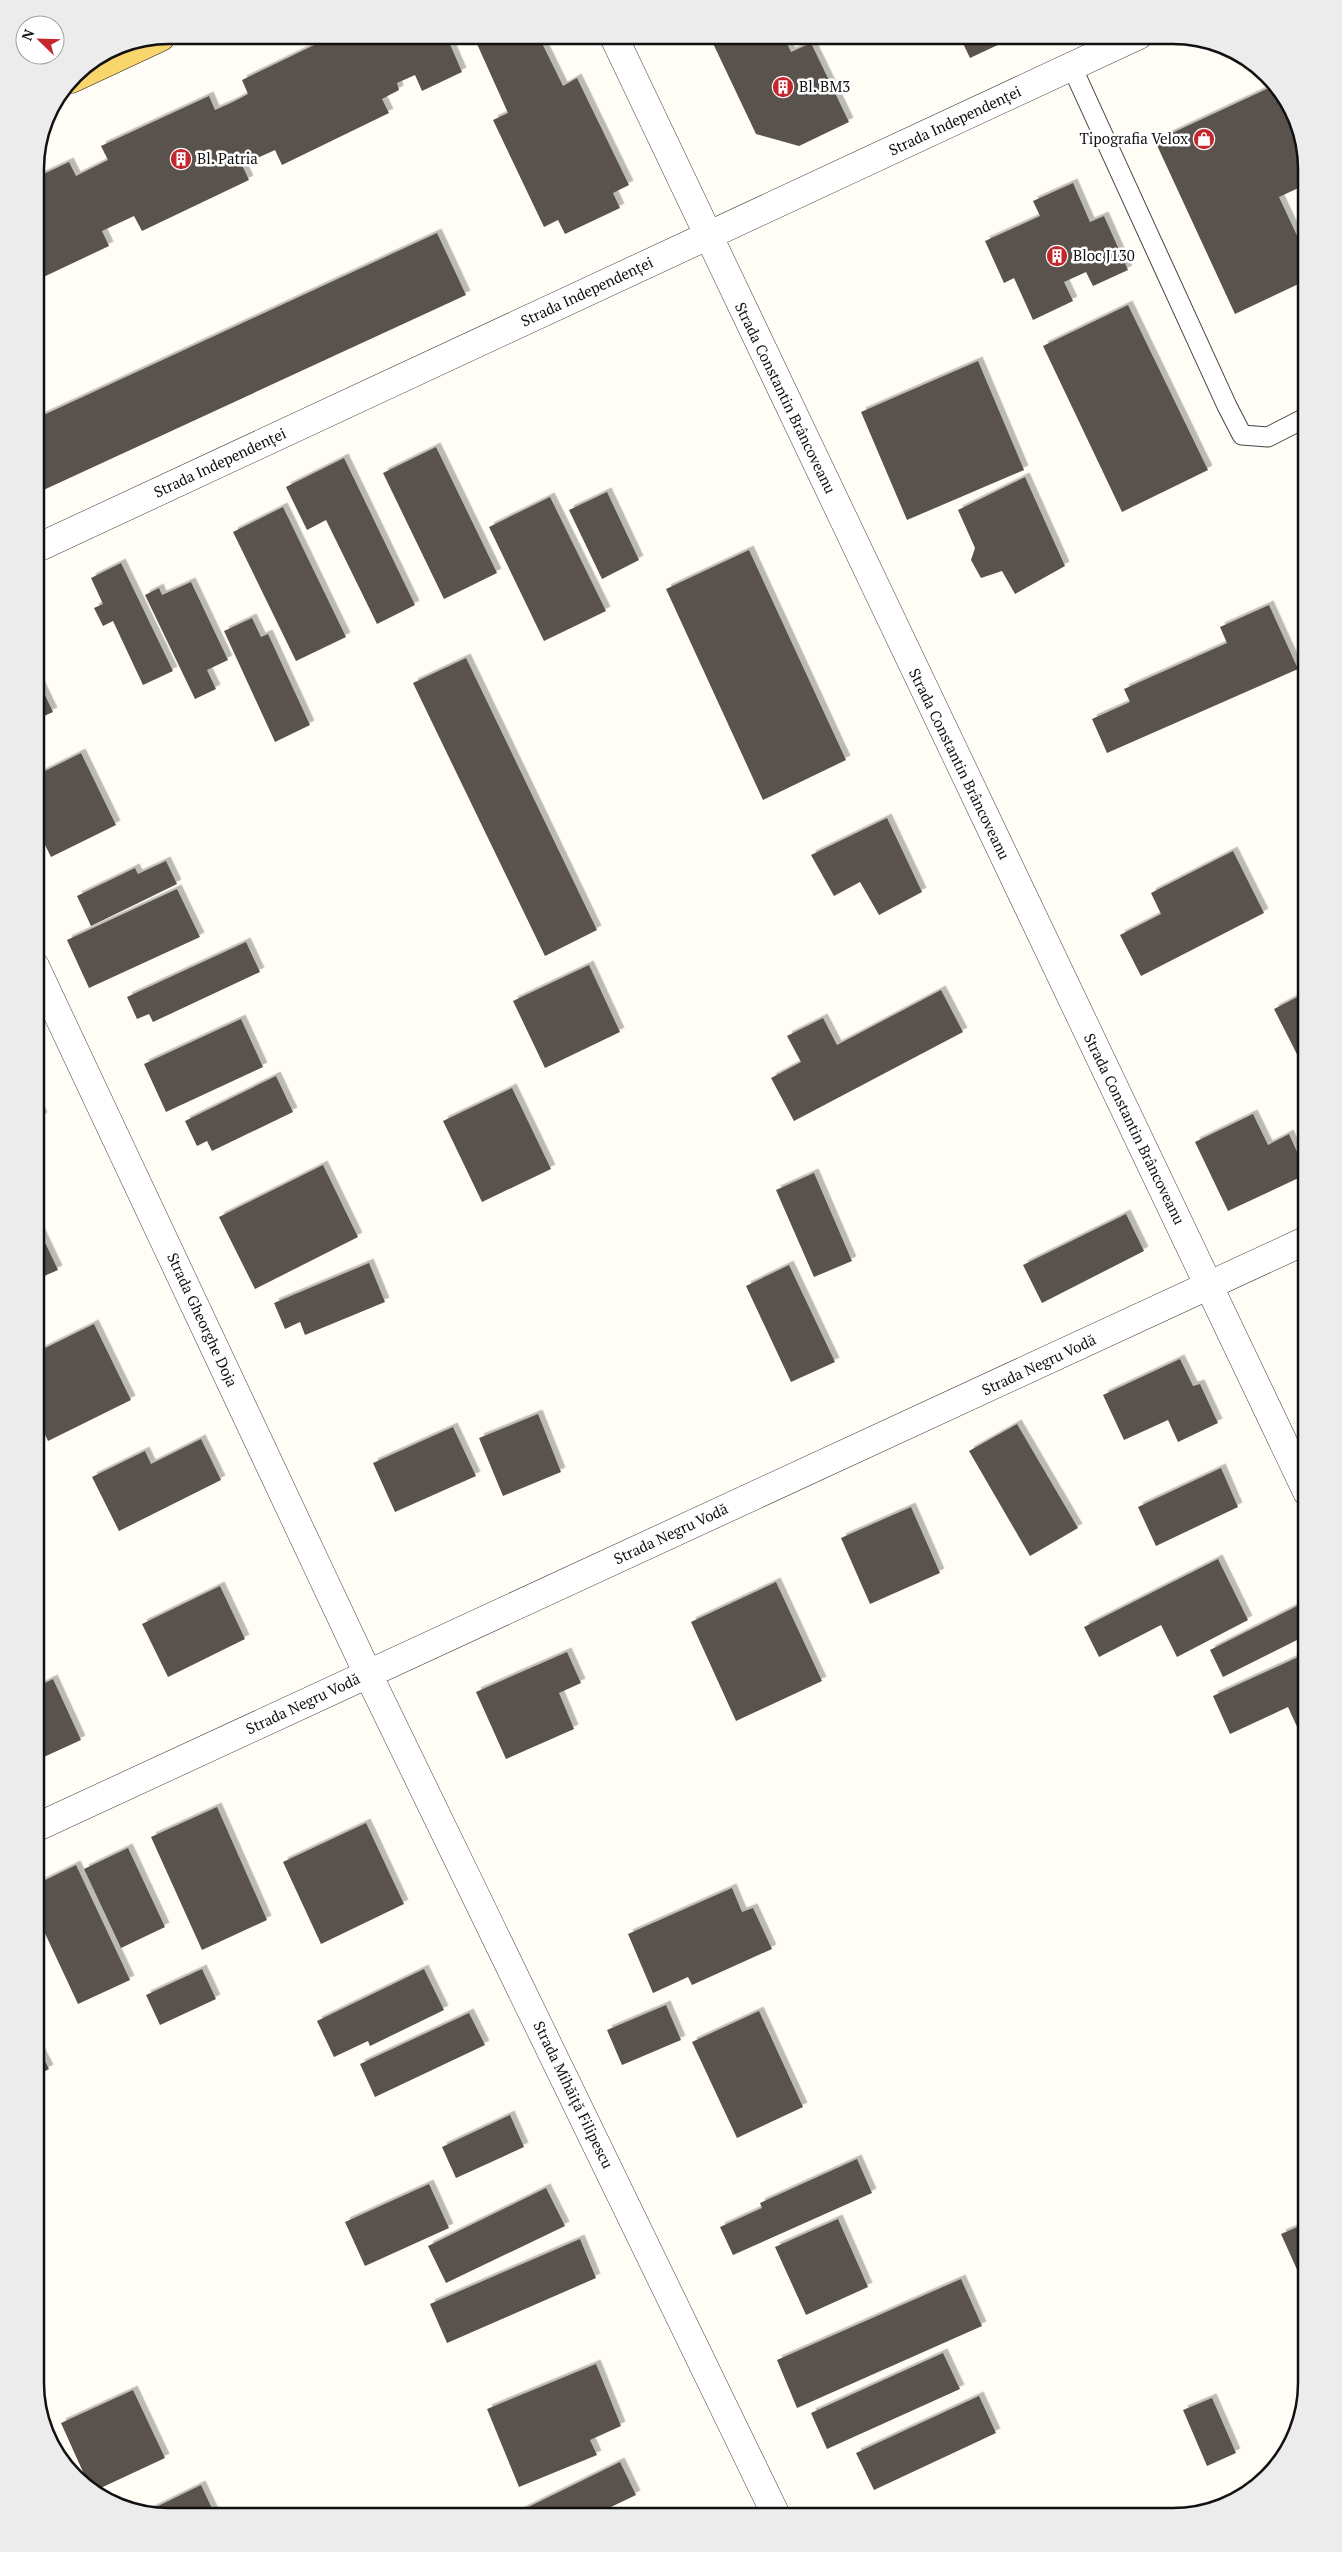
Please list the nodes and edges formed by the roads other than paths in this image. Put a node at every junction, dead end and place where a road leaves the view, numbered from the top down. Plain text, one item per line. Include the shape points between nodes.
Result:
1 (617, 44) edge
2 (1121, 44) edge
3 (138, 48) edge
4 (98, 66) edge
5 (1072, 67) junction
6 (707, 236) junction
7 (1298, 423) edge
8 (44, 545) edge
9 (44, 985) edge
10 (1298, 1244) edge
11 (1209, 1286) junction
12 (1298, 1473) edge
13 (368, 1674) junction
14 (44, 1824) edge
15 (773, 2508) edge

1 - 6 street, Strada Constantin Brâncoveanu
2 - 5 street, Strada Independenței
3 - 4 main road
5 - 6 street, Strada Independenței
5 - 7 lane via 1242,435 1268,438
6 - 8 street, Strada Independenței
6 - 11 street, Strada Constantin Brâncoveanu
9 - 13 street, Strada Gheorghe Doja
10 - 11 street, Strada Negru Vodă
11 - 12 street, Strada Constantin Brâncoveanu
11 - 13 street, Strada Negru Vodă
13 - 14 street, Strada Negru Vodă
13 - 15 street, Strada Mihăiță Filipescu

